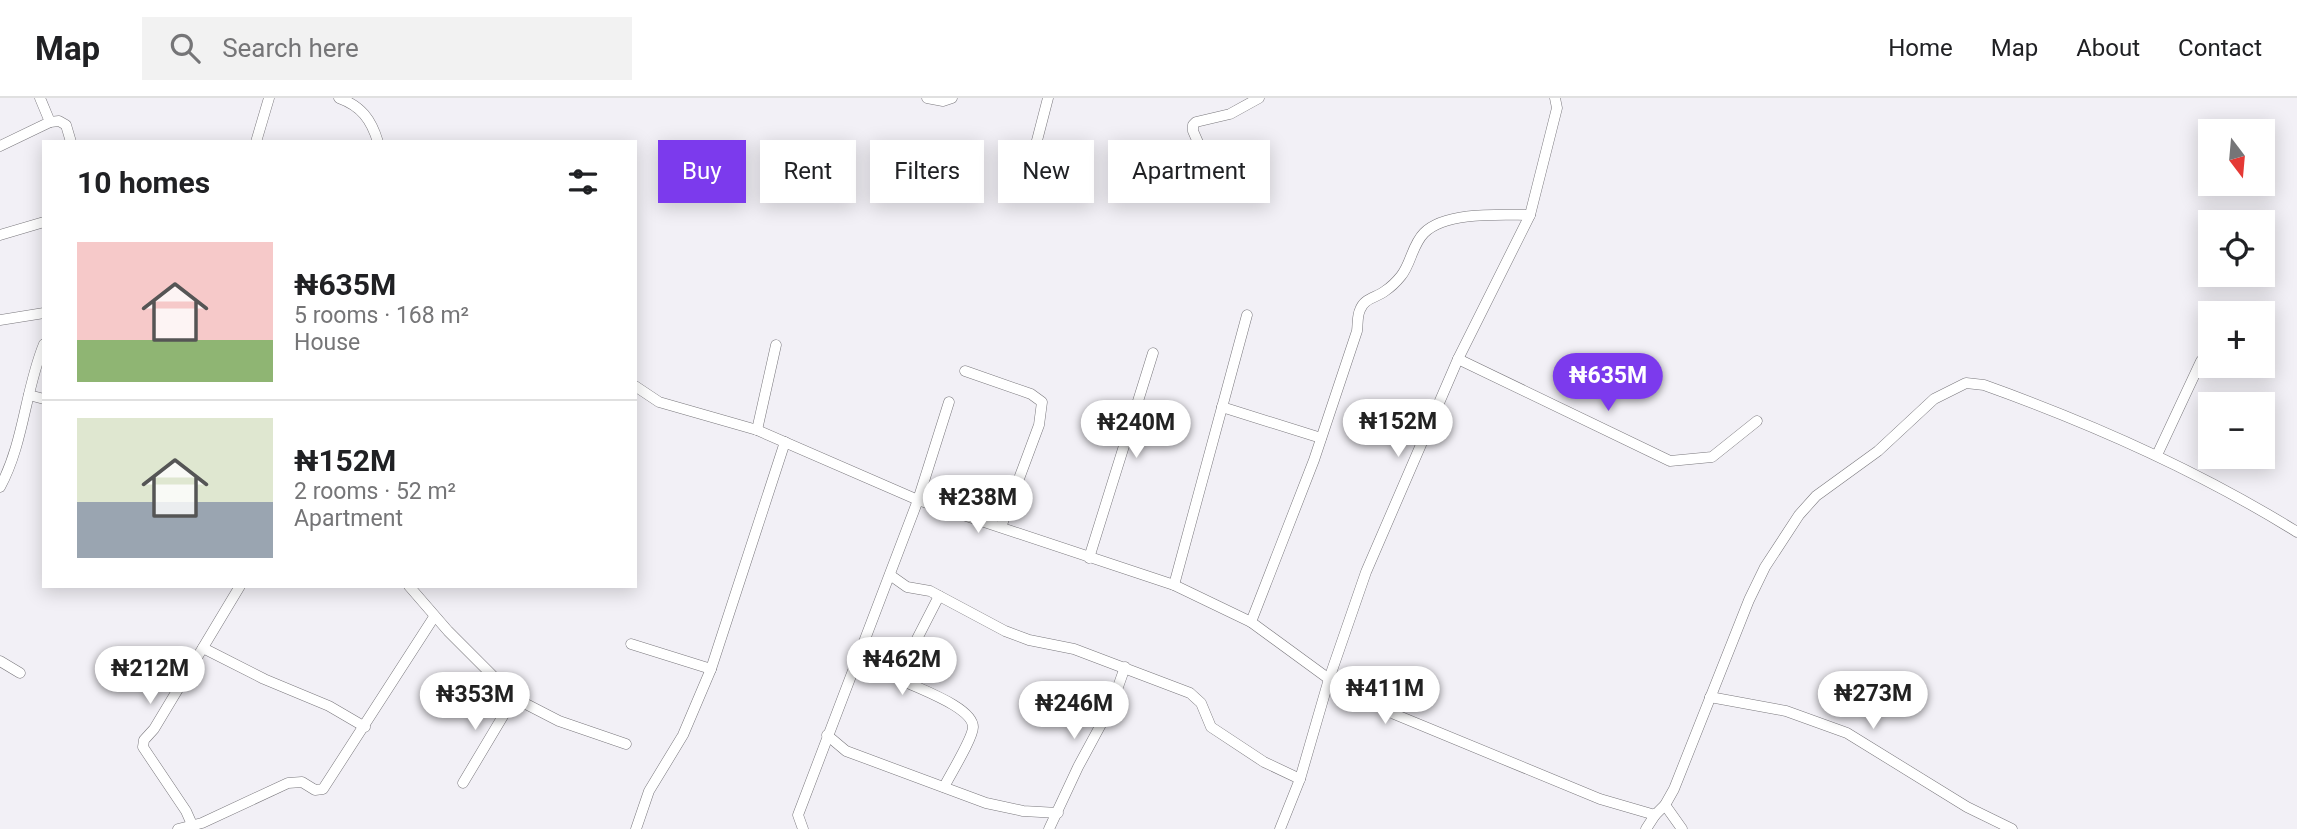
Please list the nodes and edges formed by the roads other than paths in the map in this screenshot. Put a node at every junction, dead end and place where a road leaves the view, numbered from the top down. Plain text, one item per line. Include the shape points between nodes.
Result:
1 (40, 98) edge
2 (269, 98) edge
3 (339, 98) edge
4 (927, 98) edge
5 (952, 98) edge
6 (1048, 98) edge
7 (1259, 98) edge
8 (1555, 98) edge
9 (50, 122) junction
10 (70, 140) edge
11 (257, 140) edge
12 (377, 140) edge
13 (1037, 140) edge
14 (1197, 140) edge
15 (0, 145) edge
16 (1530, 215) junction
17 (42, 223) edge
18 (0, 235) edge
19 (42, 313) edge
20 (1247, 315) dead end
21 (0, 320) edge
22 (776, 345) dead end
23 (42, 351) edge
24 (1153, 353) dead end
25 (1458, 359) junction
26 (2198, 368) edge
27 (965, 371) dead end
28 (637, 387) edge
29 (29, 395) junction
30 (42, 398) edge
31 (949, 402) dead end
32 (1222, 407) junction
33 (1757, 421) dead end
34 (757, 430) junction
35 (1321, 438) junction
36 (785, 442) junction
37 (2157, 455) junction
38 (0, 487) edge
39 (918, 500) junction
40 (1001, 527) junction
41 (2297, 532) edge
42 (1089, 558) junction
43 (890, 575) junction
44 (1174, 585) junction
45 (239, 588) edge
46 (411, 588) edge
47 (939, 596) junction
48 (435, 617) junction
49 (1251, 622) junction
50 (631, 645) dead end
51 (203, 648) junction
52 (0, 661) edge
53 (1125, 667) junction
54 (711, 669) junction
55 (20, 673) dead end
56 (1329, 679) junction
57 (515, 696) junction
58 (1710, 697) junction
59 (365, 727) junction
60 (827, 735) junction
61 (626, 744) dead end
62 (1300, 779) junction
63 (463, 783) dead end
64 (944, 787) junction
65 (1665, 805) junction
66 (1058, 813) junction
67 (1655, 815) junction
68 (193, 827) edge
69 (178, 829) edge
70 (636, 829) edge
71 (803, 829) edge
72 (1049, 829) edge
73 (1280, 829) edge
74 (1646, 829) edge
75 (1682, 829) edge
76 (2012, 829) edge

1 - 9 street
2 - 11 street
3 - 12 street via 362,110
4 - 5 street via 943,102
6 - 13 street
7 - 14 street via 1230,114 1196,122
8 - 16 street via 1557,108
9 - 10 street via 66,125
9 - 15 street
16 - 25 street
16 - 35 street via 1457,218 1425,232 1403,275 1359,310 1357,331
17 - 18 street
19 - 21 street
20 - 32 street
22 - 34 street
23 - 29 street
24 - 42 street
25 - 33 street via 1670,461 1712,457
25 - 56 street via 1366,572
26 - 37 street
27 - 40 street via 1042,402 1039,425
28 - 34 street via 659,402
29 - 30 street
29 - 38 street via 12,462
31 - 39 street
32 - 35 street
32 - 44 street
34 - 36 street
35 - 49 street
36 - 39 street
36 - 54 street
37 - 41 street via 2240,496
37 - 58 street via 1984,385 1966,383 1934,399 1799,515 1749,600
39 - 40 street
39 - 43 street
40 - 42 street
42 - 44 street
43 - 47 street via 907,587
43 - 60 street
44 - 49 street
45 - 51 street
46 - 48 street
47 - 53 street via 1017,636
47 - 64 street via 901,670 906,682 950,703 971,720 972,732
48 - 57 street
48 - 59 street
49 - 56 street
50 - 54 street
51 - 59 street
51 - 68 street via 144,740
52 - 55 street
53 - 62 street via 1190,693 1201,703 1211,727
53 - 66 street via 1112,704
54 - 70 street via 682,735 649,791
56 - 62 street
56 - 67 street via 1394,714 1600,799
57 - 61 street via 559,720
57 - 63 street
58 - 65 street
58 - 76 street via 1786,711 1847,733 1967,807
59 - 68 street via 323,789 288,783
60 - 64 street via 846,751
60 - 71 street via 798,815
62 - 73 street
64 - 66 street via 998,806
65 - 67 street
65 - 75 street
66 - 72 street
67 - 74 street
68 - 69 street

